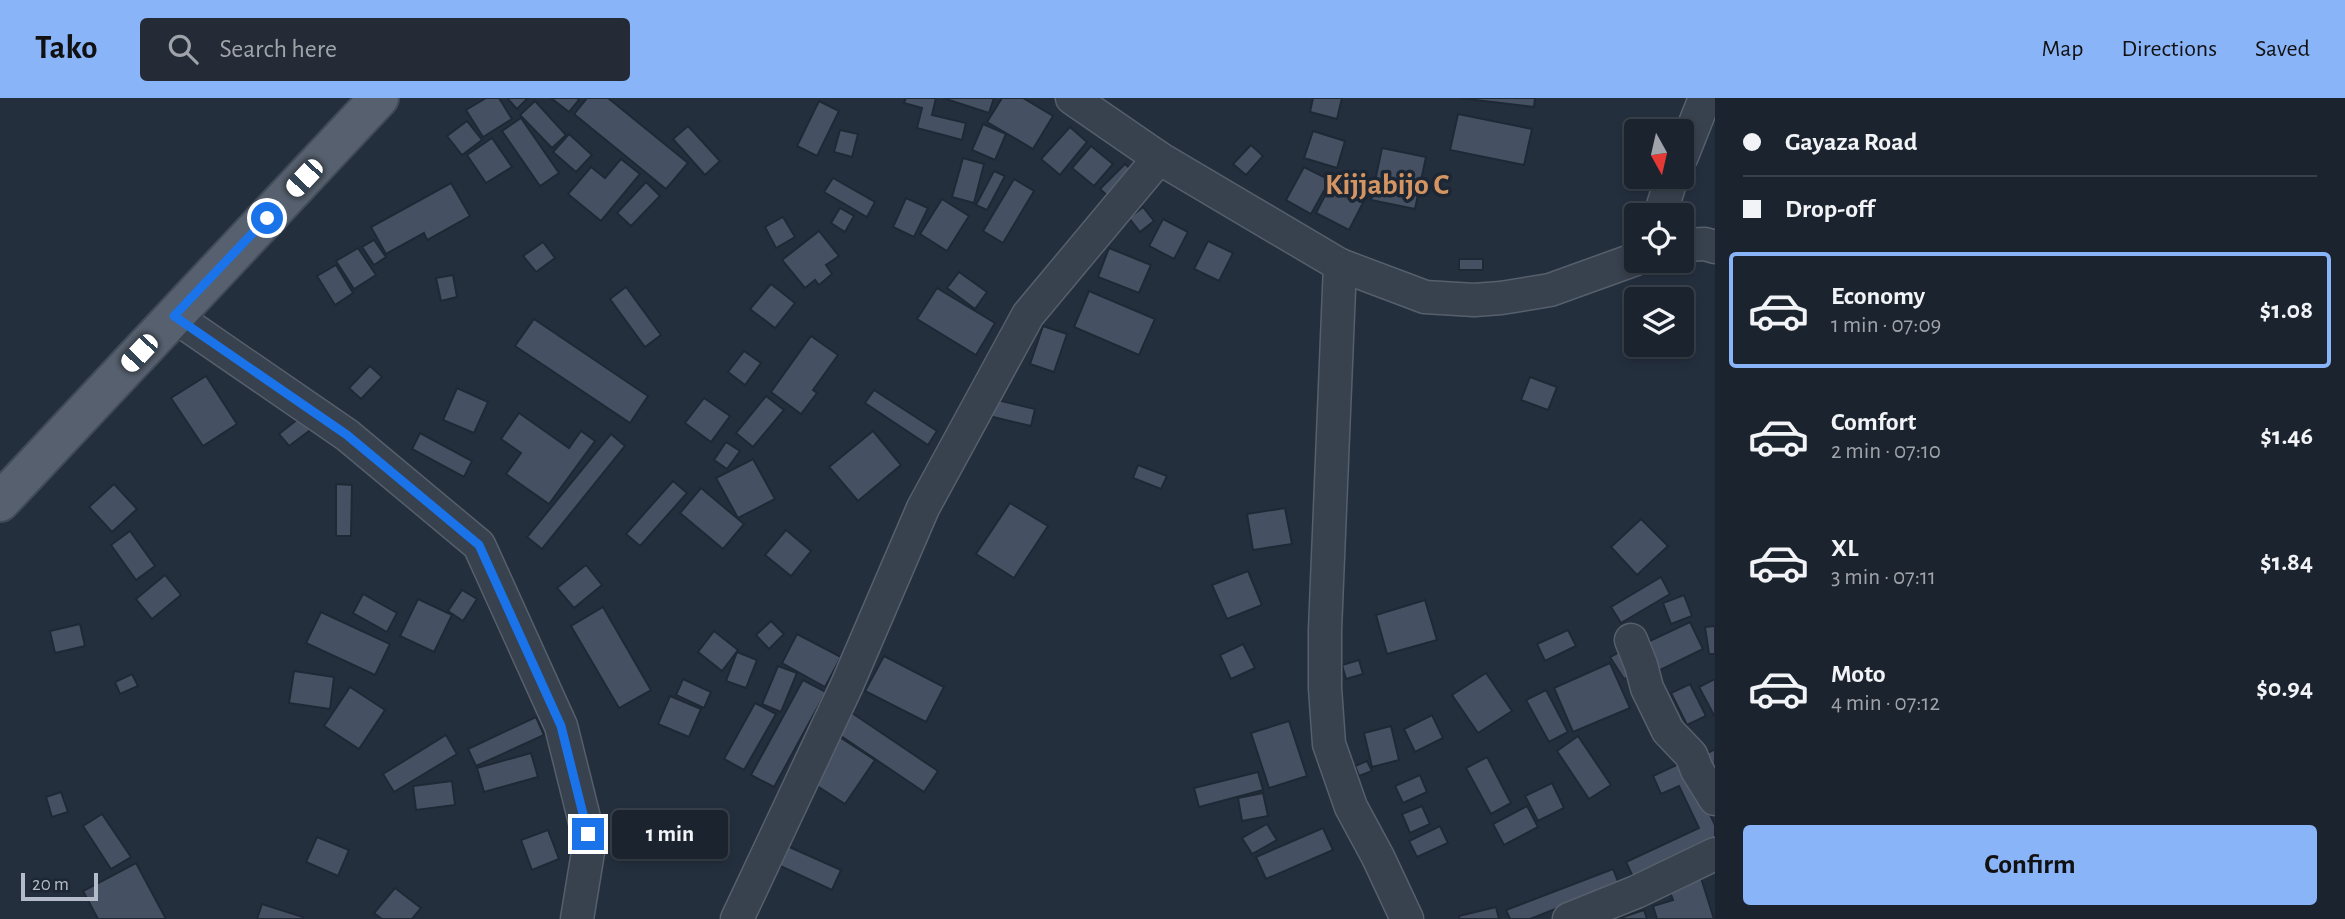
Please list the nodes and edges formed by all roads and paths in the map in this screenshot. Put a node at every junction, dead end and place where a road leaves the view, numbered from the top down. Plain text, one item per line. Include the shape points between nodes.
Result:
1 (1072, 98) edge
2 (1705, 98) edge
3 (378, 99) edge
4 (1694, 126) edge
5 (1159, 158) junction
6 (1694, 244) edge
7 (1715, 247) edge
8 (1624, 263) edge
9 (1340, 265) junction
10 (174, 316) junction
11 (0, 502) edge
12 (1631, 640) dead end
13 (1715, 799) edge
14 (1715, 854) edge
15 (576, 919) edge
16 (737, 919) edge
17 (1407, 919) edge
18 (1569, 919) edge

1 - 5 street
2 - 4 street
3 - 10 main road
5 - 9 street
5 - 16 street via 1028,315 923,508 847,685
6 - 7 street
8 - 9 street via 1550,290 1474,300 1425,297
9 - 17 street via 1325,630 1329,744 1351,807
10 - 11 main road
10 - 15 street via 347,435 479,545 566,742 589,846
12 - 13 street via 1668,731 1691,755
14 - 18 street

